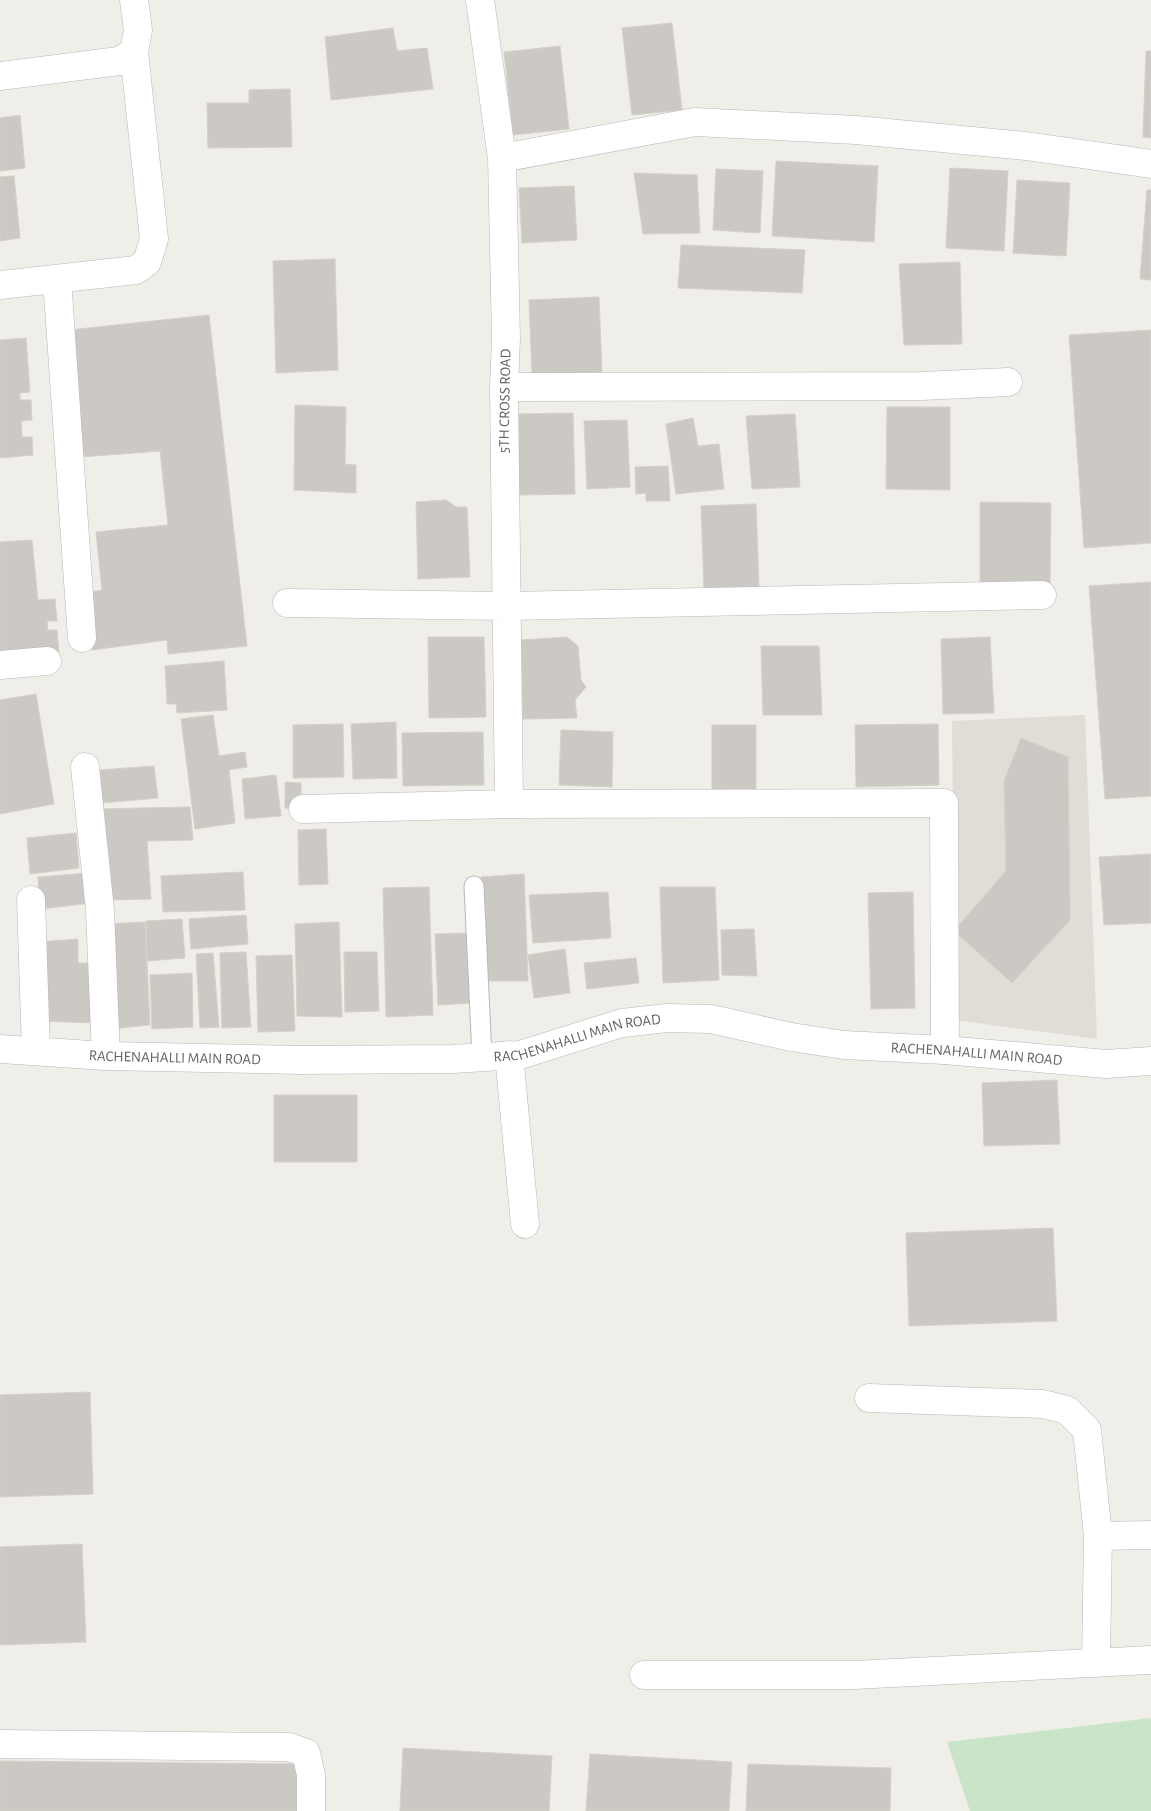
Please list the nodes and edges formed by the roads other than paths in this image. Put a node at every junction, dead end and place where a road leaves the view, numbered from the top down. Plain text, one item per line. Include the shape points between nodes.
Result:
1 (134, 0) edge
2 (480, 0) edge
3 (134, 52) junction
4 (0, 76) edge
5 (502, 158) junction
6 (1151, 164) edge
7 (57, 279) junction
8 (0, 285) edge
9 (1008, 382) dead end
10 (504, 387) junction
11 (1042, 595) dead end
12 (287, 603) dead end
13 (506, 606) junction
14 (82, 638) dead end
15 (47, 661) dead end
16 (0, 665) edge
17 (85, 767) dead end
18 (509, 804) junction
19 (303, 809) dead end
20 (474, 886) dead end
21 (31, 900) dead end
22 (0, 1049) edge
23 (944, 1050) junction
24 (36, 1051) junction
25 (510, 1055) junction
26 (106, 1056) junction
27 (482, 1057) junction
28 (1151, 1061) edge
29 (525, 1224) dead end
30 (869, 1398) dead end
31 (1151, 1535) edge
32 (1098, 1536) junction
33 (1151, 1660) edge
34 (1096, 1663) junction
35 (644, 1675) dead end
36 (0, 1744) edge
37 (311, 1811) edge

1 - 3 street via 138,30
2 - 5 street, 5TH CROSS ROAD
3 - 4 street via 119,61
3 - 7 street via 154,239 147,262 136,270
5 - 6 street via 695,122 856,130 1026,146
5 - 10 street, 5TH CROSS ROAD
7 - 8 street
7 - 14 street
9 - 10 street via 922,386
10 - 13 street, 5TH CROSS ROAD
11 - 13 street
12 - 13 street
13 - 18 street, 5TH CROSS ROAD
15 - 16 street
17 - 26 street via 100,910
18 - 19 street
18 - 23 street via 944,803
20 - 27 lane
21 - 24 street
22 - 24 street, RACHENAHALLI MAIN ROAD
23 - 25 street, RACHENAHALLI MAIN ROAD via 844,1045 790,1037 711,1019 667,1018 622,1023 520,1055
23 - 28 street, RACHENAHALLI MAIN ROAD via 1106,1064
24 - 26 street, RACHENAHALLI MAIN ROAD
25 - 27 street, RACHENAHALLI MAIN ROAD
25 - 29 street
26 - 27 street, RACHENAHALLI MAIN ROAD via 299,1060
30 - 32 street via 1043,1404 1067,1410 1087,1430
31 - 32 street
32 - 34 street
33 - 34 street
34 - 35 street via 854,1675
36 - 37 street via 289,1747 306,1752 311,1775

